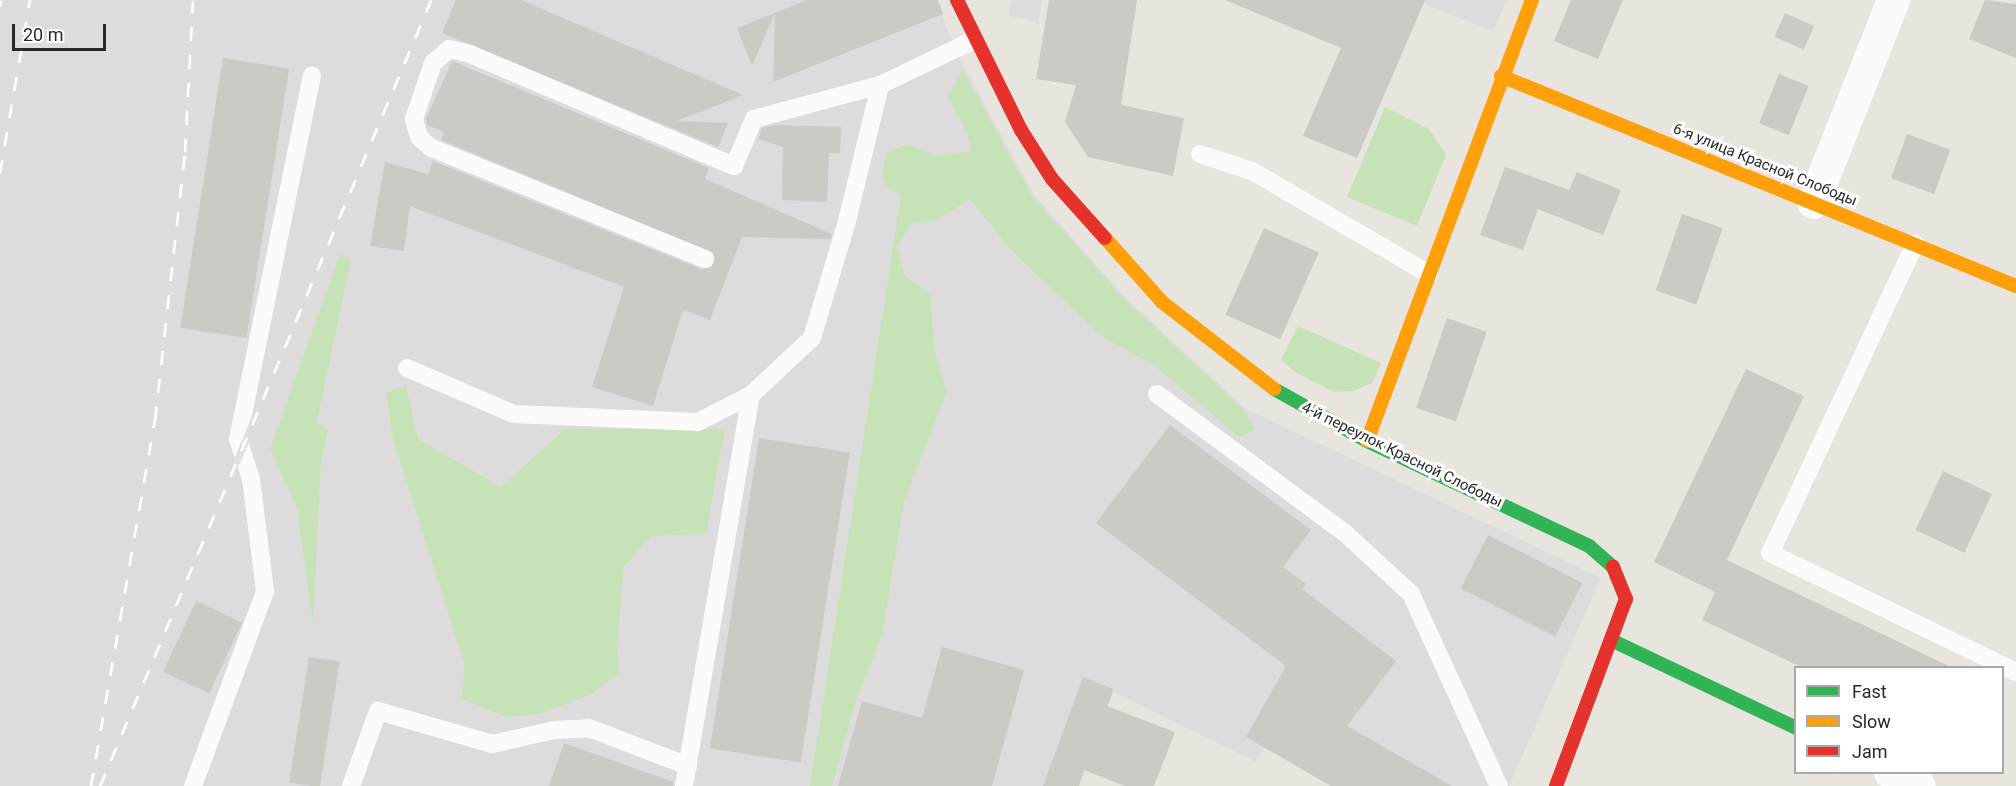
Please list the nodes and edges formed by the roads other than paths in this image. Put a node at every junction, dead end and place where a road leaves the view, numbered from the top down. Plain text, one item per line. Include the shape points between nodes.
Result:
1 (957, 0) edge
2 (1532, 0) edge
3 (1893, 0) edge
4 (974, 40) junction
5 (312, 75) dead end
6 (1501, 76) junction
7 (880, 85) junction
8 (1200, 154) dead end
9 (1813, 202) junction
10 (1915, 244) junction
11 (705, 258) dead end
12 (1429, 274) junction
13 (2016, 286) edge
14 (407, 368) dead end
15 (1157, 394) dead end
16 (751, 395) junction
17 (1367, 441) junction
18 (1611, 640) junction
19 (2004, 666) edge
20 (1794, 727) edge
21 (688, 766) junction
22 (1894, 774) edge
23 (193, 786) edge
24 (351, 786) edge
25 (684, 786) edge
26 (1499, 786) edge
27 (1556, 786) edge
28 (1919, 786) edge

1 - 4 street, 4-й переулок Красной Слободы
2 - 6 street
3 - 9 street
4 - 7 lane
4 - 17 street, 4-й переулок Красной Слободы via 1052,179 1162,302 1257,380
5 - 23 lane via 238,439 253,489 265,591
6 - 9 street, 6-я улица Красной Слободы
6 - 12 street
7 - 11 lane via 754,119 734,166 470,54 449,50 433,63 414,119 419,137 431,148
7 - 16 lane via 846,225 812,338
8 - 12 lane via 1252,171
9 - 10 street, 6-я улица Красной Слободы
10 - 13 street, 6-я улица Красной Слободы
10 - 19 lane via 1770,552
12 - 17 street
14 - 16 lane via 514,414 698,422
15 - 26 lane via 1346,534 1411,594
16 - 21 lane
17 - 18 street, 4-й переулок Красной Слободы via 1598,552 1614,568 1626,599
18 - 20 street
18 - 27 street, 4-й переулок Красной Слободы
21 - 24 lane via 589,728 554,730 492,744 378,711
21 - 25 lane
22 - 28 street

